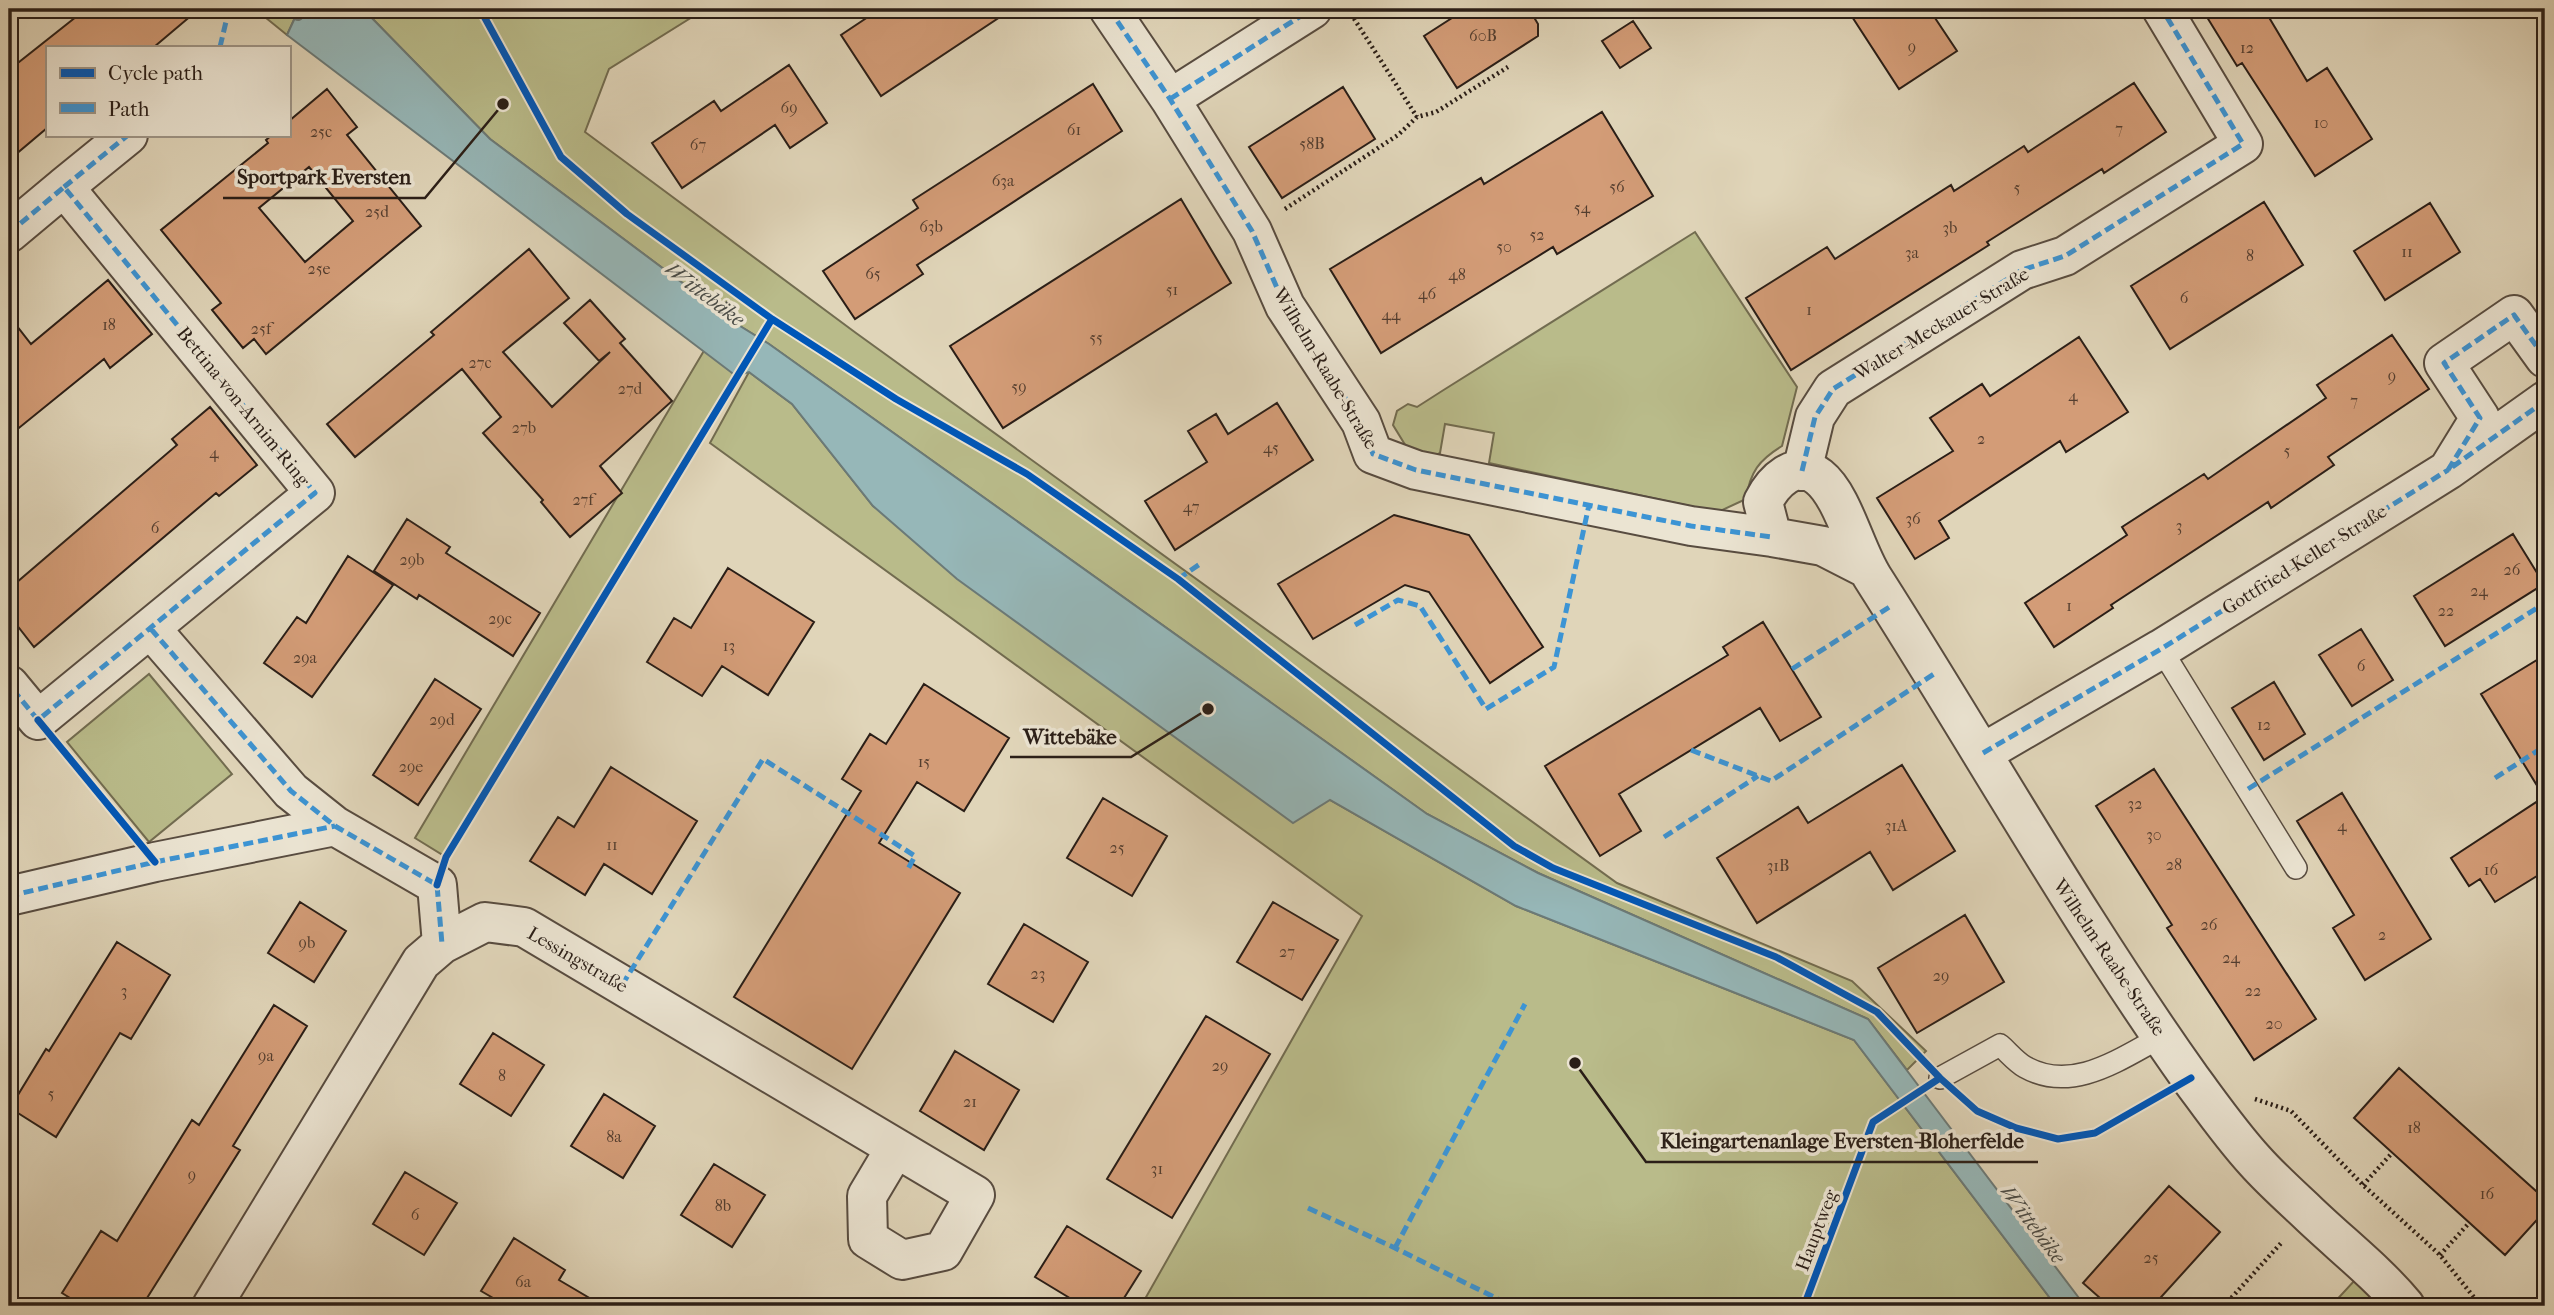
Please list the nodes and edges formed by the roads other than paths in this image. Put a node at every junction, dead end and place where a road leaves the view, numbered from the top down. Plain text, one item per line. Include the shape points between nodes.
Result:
1 (1109, 9) edge
2 (1312, 9) edge
3 (2162, 9) edge
4 (1170, 99) junction
5 (127, 136) edge
6 (64, 187) junction
7 (9, 233) edge
8 (2545, 358) edge
9 (2545, 401) edge
10 (2448, 470) junction
11 (1802, 471) junction
12 (1772, 537) junction
13 (1866, 568) junction
14 (151, 629) junction
15 (2161, 649) junction
16 (9, 685) edge
17 (1983, 753) junction
18 (335, 826) junction
19 (2296, 868) dead end
20 (9, 896) edge
21 (442, 944) junction
22 (2163, 1036) junction
23 (1940, 1078) dead end
24 (895, 1149) dead end
25 (212, 1306) edge
26 (2405, 1306) edge

1 - 4 street, Wilhelm-Raabe-Straße
2 - 4 street
3 - 11 street, Walter-Meckauer-Straße via 2243,144 2065,256 2022,270 1833,389 1815,417
4 - 12 street, Wilhelm-Raabe-Straße via 1252,231 1285,306 1361,422 1373,454 1416,470 1691,526
5 - 6 street
6 - 7 street
6 - 14 street, Bettina-von-Arnim-Ring via 315,493
8 - 10 street, Gottfried-Keller-Straße via 2514,315 2444,363 2480,418
9 - 10 street, Gottfried-Keller-Straße
10 - 15 street, Gottfried-Keller-Straße
11 - 12 street via 1782,475 1763,502
11 - 13 street, Wilhelm-Raabe-Straße via 1818,476 1834,495
12 - 13 street, Wilhelm-Raabe-Straße via 1823,546
13 - 17 street, Wilhelm-Raabe-Straße
14 - 16 street, Bettina-von-Arnim-Ring via 38,720
14 - 18 street via 291,791
15 - 17 street, Gottfried-Keller-Straße
15 - 19 lane
17 - 22 street, Wilhelm-Raabe-Straße via 2062,885
18 - 20 street
18 - 21 street via 437,885
21 - 24 street, Lessingstraße via 485,922 524,927
21 - 25 street, Lessingstraße via 421,962
22 - 23 lane via 2103,1068 2074,1077 2025,1067 2000,1045
22 - 26 street, Wilhelm-Raabe-Straße via 2254,1160

